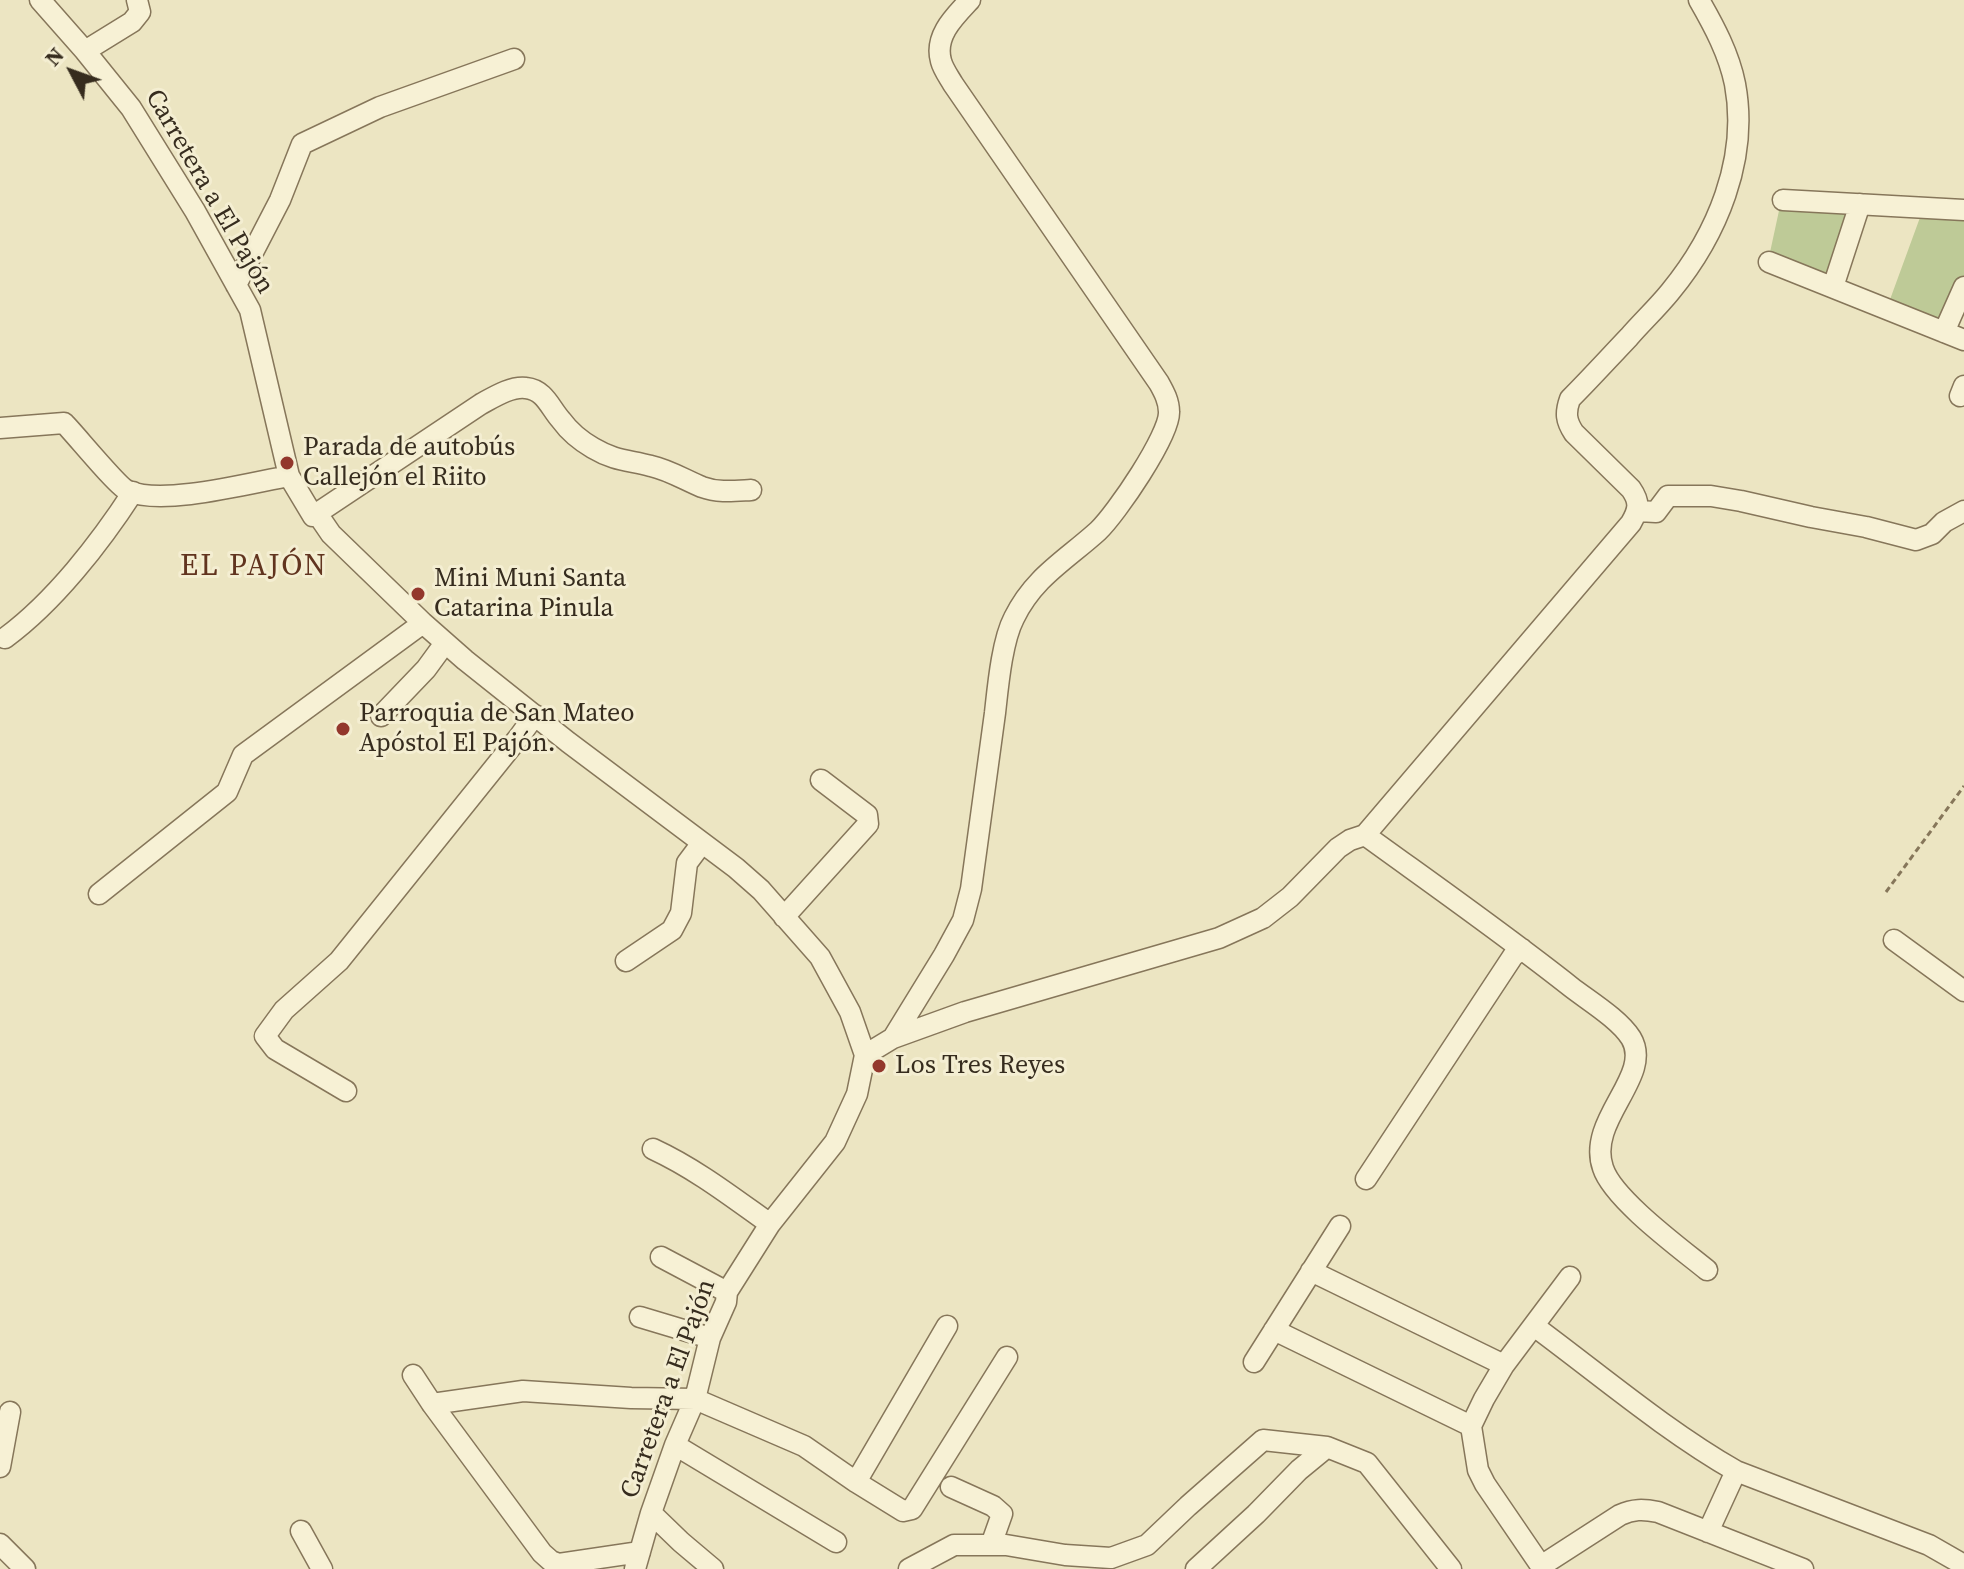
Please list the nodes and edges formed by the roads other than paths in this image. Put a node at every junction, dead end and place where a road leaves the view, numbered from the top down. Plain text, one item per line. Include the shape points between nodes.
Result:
1 (40, 0) edge
2 (137, 0) edge
3 (970, 0) edge
4 (1699, 0) edge
5 (85, 51) junction
6 (514, 59) dead end
7 (1783, 200) dead end
8 (1860, 204) junction
9 (1964, 210) edge
10 (1769, 262) dead end
11 (236, 285) junction
12 (1833, 287) junction
13 (1964, 287) edge
14 (1944, 332) junction
15 (1964, 340) edge
16 (0, 428) edge
17 (289, 476) junction
18 (751, 490) dead end
19 (133, 492) junction
20 (1638, 511) junction
21 (1964, 511) edge
22 (313, 516) junction
23 (423, 623) junction
24 (5, 638) dead end
25 (445, 643) junction
26 (535, 715) junction
27 (381, 716) dead end
28 (821, 780) dead end
29 (1365, 835) junction
30 (702, 843) junction
31 (99, 894) dead end
32 (784, 917) junction
33 (1894, 940) dead end
34 (1522, 949) junction
35 (626, 961) dead end
36 (1964, 991) edge
37 (893, 1038) junction
38 (865, 1055) junction
39 (346, 1091) dead end
40 (653, 1149) dead end
41 (1366, 1179) dead end
42 (770, 1224) junction
43 (1340, 1226) dead end
44 (661, 1257) dead end
45 (1707, 1270) dead end
46 (1311, 1271) junction
47 (1570, 1277) dead end
48 (727, 1292) junction
49 (640, 1317) dead end
50 (947, 1326) dead end
51 (1534, 1326) junction
52 (1274, 1330) junction
53 (710, 1338) junction
54 (1007, 1357) dead end
55 (1254, 1362) dead end
56 (1504, 1365) junction
57 (413, 1375) dead end
58 (695, 1399) junction
59 (432, 1404) junction
60 (10, 1412) dead end
61 (1471, 1426) junction
62 (675, 1445) junction
63 (1327, 1447) junction
64 (0, 1467) edge
65 (1736, 1471) junction
66 (856, 1482) junction
67 (951, 1487) dead end
68 (651, 1513) junction
69 (301, 1531) dead end
70 (1708, 1532) junction
71 (836, 1542) dead end
72 (0, 1544) edge
73 (991, 1545) junction
74 (1030, 1559) edge
75 (638, 1561) edge
76 (1964, 1565) edge
77 (1542, 1567) edge
78 (25, 1569) edge
79 (322, 1569) edge
80 (713, 1569) edge
81 (909, 1569) edge
82 (1196, 1569) edge
83 (1451, 1569) edge
84 (1803, 1569) edge

1 - 5 street, Carretera a El Pajón
2 - 5 street via 140,12 132,22
3 - 37 street via 940,40 941,61 1159,383 1170,413 1124,501 1099,530 1053,567 1012,620 963,920
4 - 20 street via 1723,44 1735,82 1739,121 1737,157 1720,210 1670,292 1567,407 1568,425 1631,489
5 - 11 street, Carretera a El Pajón via 131,108
6 - 11 street via 380,107 302,144
7 - 8 street
8 - 9 street
8 - 12 street
10 - 12 street
11 - 17 street, Carretera a El Pajón via 250,310
12 - 14 street
13 - 14 street
14 - 15 street
16 - 19 street via 64,423 126,491
17 - 19 street via 212,491 154,496
17 - 22 street, Carretera a El Pajón
18 - 22 street via 704,487 652,466 620,461 576,436 538,391 525,387 481,404
19 - 24 street via 90,553
20 - 21 street via 1656,512 1668,496 1711,496 1916,540
20 - 29 street
22 - 23 street, Carretera a El Pajón via 318,515
23 - 25 street, Carretera a El Pajón
23 - 31 street via 243,755 227,792
25 - 26 street, Carretera a El Pajón
25 - 27 street
26 - 30 street, Carretera a El Pajón
26 - 39 street via 339,961 284,1010 265,1036 275,1049
28 - 32 street via 867,815 868,824
29 - 34 street
29 - 37 street via 1338,848 1263,918 1219,938
30 - 32 street, Carretera a El Pajón via 761,890
30 - 35 street via 687,863 681,913 672,930
32 - 38 street, Carretera a El Pajón via 820,957 850,1012
33 - 36 street
34 - 41 street
34 - 45 street via 1631,1038 1638,1058 1606,1124 1600,1145 1603,1169 1640,1214
37 - 38 street
38 - 42 street, Carretera a El Pajón via 857,1094 835,1142
40 - 42 street via 712,1181
42 - 48 street, Carretera a El Pajón
43 - 46 street
44 - 48 street
46 - 52 street
46 - 56 street
47 - 51 street
48 - 53 street, Carretera a El Pajón
49 - 53 street
50 - 66 street
51 - 56 street
51 - 65 street
52 - 55 street
52 - 61 street
53 - 58 street, Carretera a El Pajón
54 - 66 street via 912,1509 903,1511
56 - 61 street
57 - 59 street
58 - 59 street via 523,1391
58 - 62 street, Carretera a El Pajón
58 - 66 street via 804,1446
59 - 75 street via 551,1561
60 - 64 street
61 - 77 street via 1485,1484
62 - 68 street, Carretera a El Pajón
62 - 71 street
63 - 74 street via 1263,1440 1147,1545 1111,1558
63 - 82 street
63 - 83 street via 1367,1463
65 - 70 street
65 - 76 street via 1929,1545
67 - 73 street via 1002,1514
68 - 75 street, Carretera a El Pajón
68 - 80 street
69 - 79 street
70 - 77 street via 1658,1512 1631,1510
70 - 84 street
72 - 78 street
73 - 74 street via 1006,1545
73 - 81 street via 954,1545

